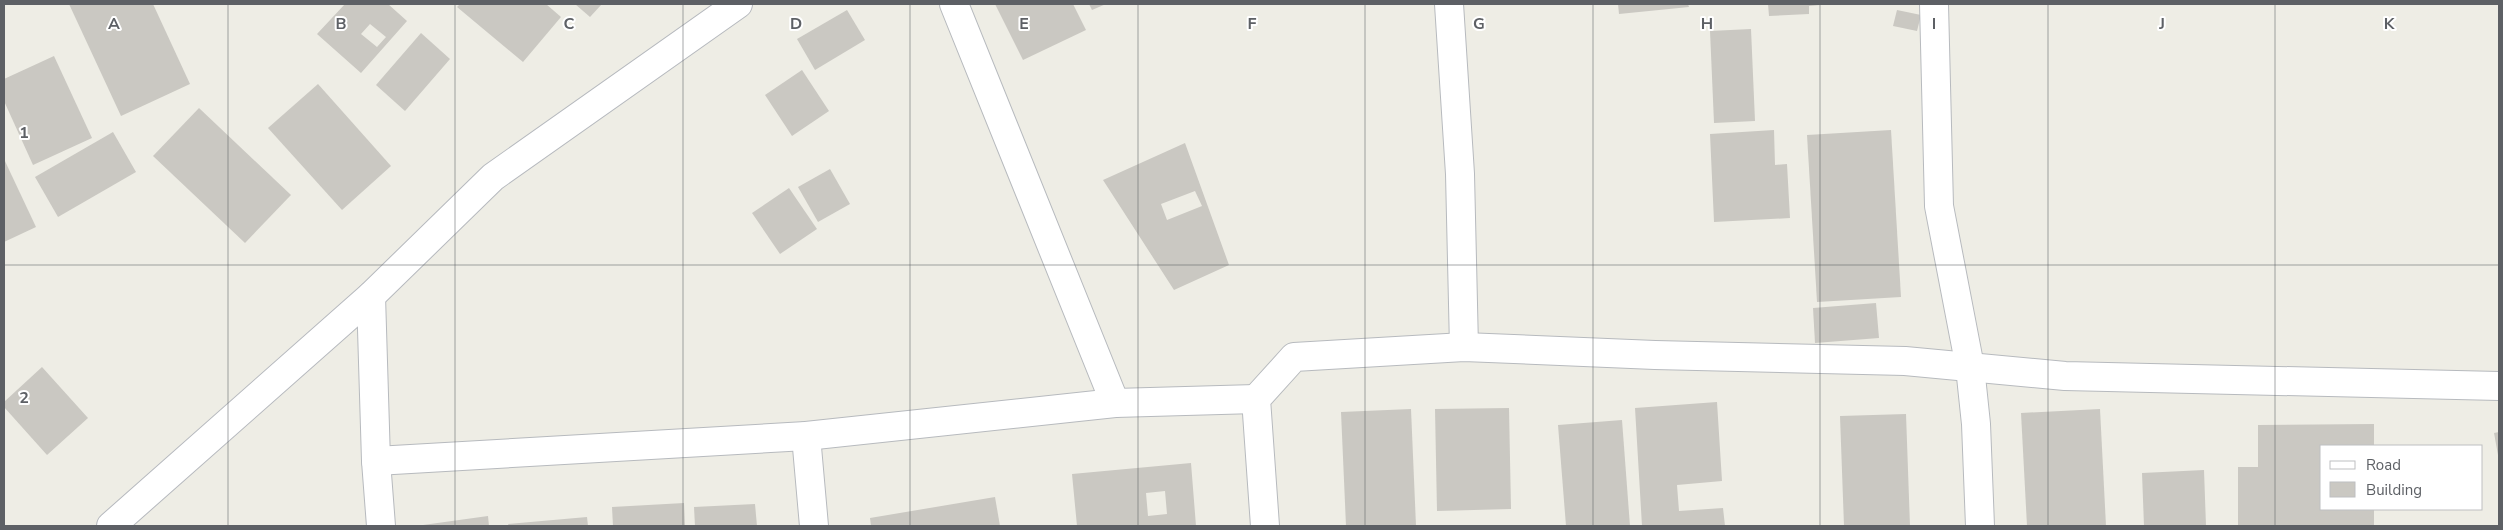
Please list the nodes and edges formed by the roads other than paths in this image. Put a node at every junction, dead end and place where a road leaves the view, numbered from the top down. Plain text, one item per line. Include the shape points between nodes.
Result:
1 (738, 4) edge
2 (954, 4) edge
3 (1449, 4) edge
4 (1934, 4) edge
5 (371, 296) junction
6 (1464, 347) junction
7 (1970, 366) junction
8 (2499, 386) edge
9 (1256, 399) junction
10 (1115, 403) junction
11 (806, 436) junction
12 (376, 461) junction
13 (112, 526) edge
14 (381, 526) edge
15 (814, 526) edge
16 (1266, 526) edge
17 (1980, 526) edge

1 - 5 street via 493,177
2 - 10 street
3 - 6 street via 1460,174
4 - 7 street via 1939,206
5 - 12 street
5 - 13 street
6 - 7 street via 1904,360
6 - 9 street via 1294,357
7 - 8 street via 2075,376
7 - 17 street
9 - 10 street
9 - 16 street
10 - 11 street
11 - 12 street
11 - 15 street
12 - 14 street

